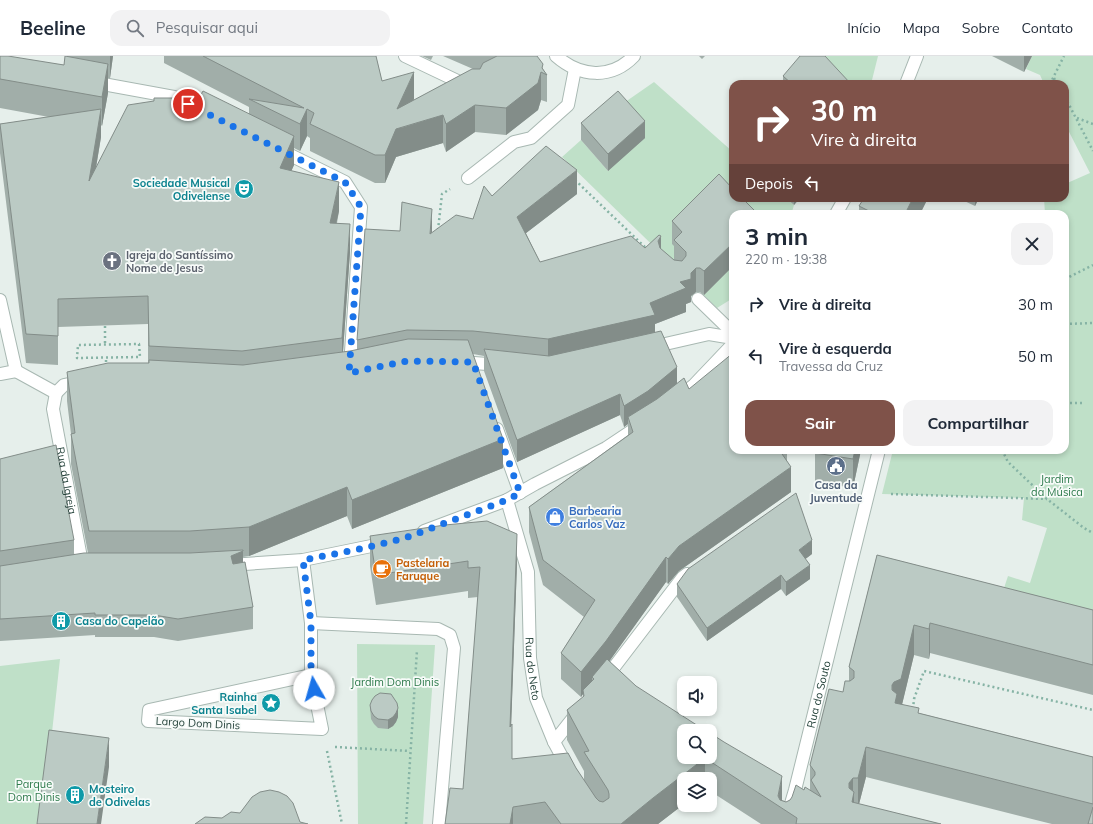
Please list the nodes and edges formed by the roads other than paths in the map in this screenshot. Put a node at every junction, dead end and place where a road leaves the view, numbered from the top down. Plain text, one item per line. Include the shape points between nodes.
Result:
1 (404, 56) edge
2 (556, 56) edge
3 (634, 56) edge
4 (917, 56) edge
5 (575, 69) junction
6 (81, 80) edge
7 (908, 80) edge
8 (476, 90) edge
9 (202, 111) edge
10 (267, 143) edge
11 (468, 178) road end
12 (698, 298) dead end
13 (0, 300) edge
14 (729, 329) edge
15 (729, 337) edge
16 (729, 348) edge
17 (640, 350) edge
18 (451, 362) edge
19 (473, 362) junction
20 (510, 366) edge
21 (364, 370) edge
22 (16, 371) junction
23 (0, 374) edge
24 (478, 376) edge
25 (106, 380) edge
26 (56, 393) junction
27 (664, 408) edge
28 (652, 418) edge
29 (494, 420) edge
30 (878, 454) edge
31 (520, 493) junction
32 (507, 500) junction
33 (412, 535) edge
34 (398, 540) edge
35 (303, 560) junction
36 (220, 566) edge
37 (98, 568) edge
38 (696, 568) edge
39 (311, 623) junction
40 (311, 675) junction
41 (597, 688) edge
42 (820, 688) junction
43 (833, 696) edge
44 (583, 706) edge
45 (554, 742) junction
46 (575, 781) edge
47 (439, 824) edge
48 (785, 824) edge

1 - 8 street
2 - 5 street
3 - 5 street via 621,67 609,72 596,73
4 - 7 street
5 - 11 street via 568,105 531,138 514,142
6 - 9 street via 174,97
10 - 21 street via 345,182 361,207 346,374
12 - 14 street
13 - 22 street
15 - 17 street via 709,334
16 - 27 street via 694,385
18 - 19 street
19 - 20 street
19 - 24 street
22 - 23 street
22 - 26 street
25 - 26 street via 64,385
26 - 37 street, Rua da Igreja via 53,409 79,569
28 - 31 street via 606,448
29 - 31 street
30 - 42 street, Rua do Souto
31 - 32 street
32 - 33 street
32 - 45 street, Rua do Neto via 528,572 530,658 536,698
34 - 35 street
35 - 36 street
35 - 39 street
38 - 41 street via 683,577
39 - 40 street
39 - 47 street via 438,629 450,635 454,648
40 - 40 street, Largo Dom Dinis via 149,710 148,721 322,729
42 - 43 street
42 - 48 street, Rua do Souto via 799,795
44 - 45 street
45 - 46 street, Rua do Neto

